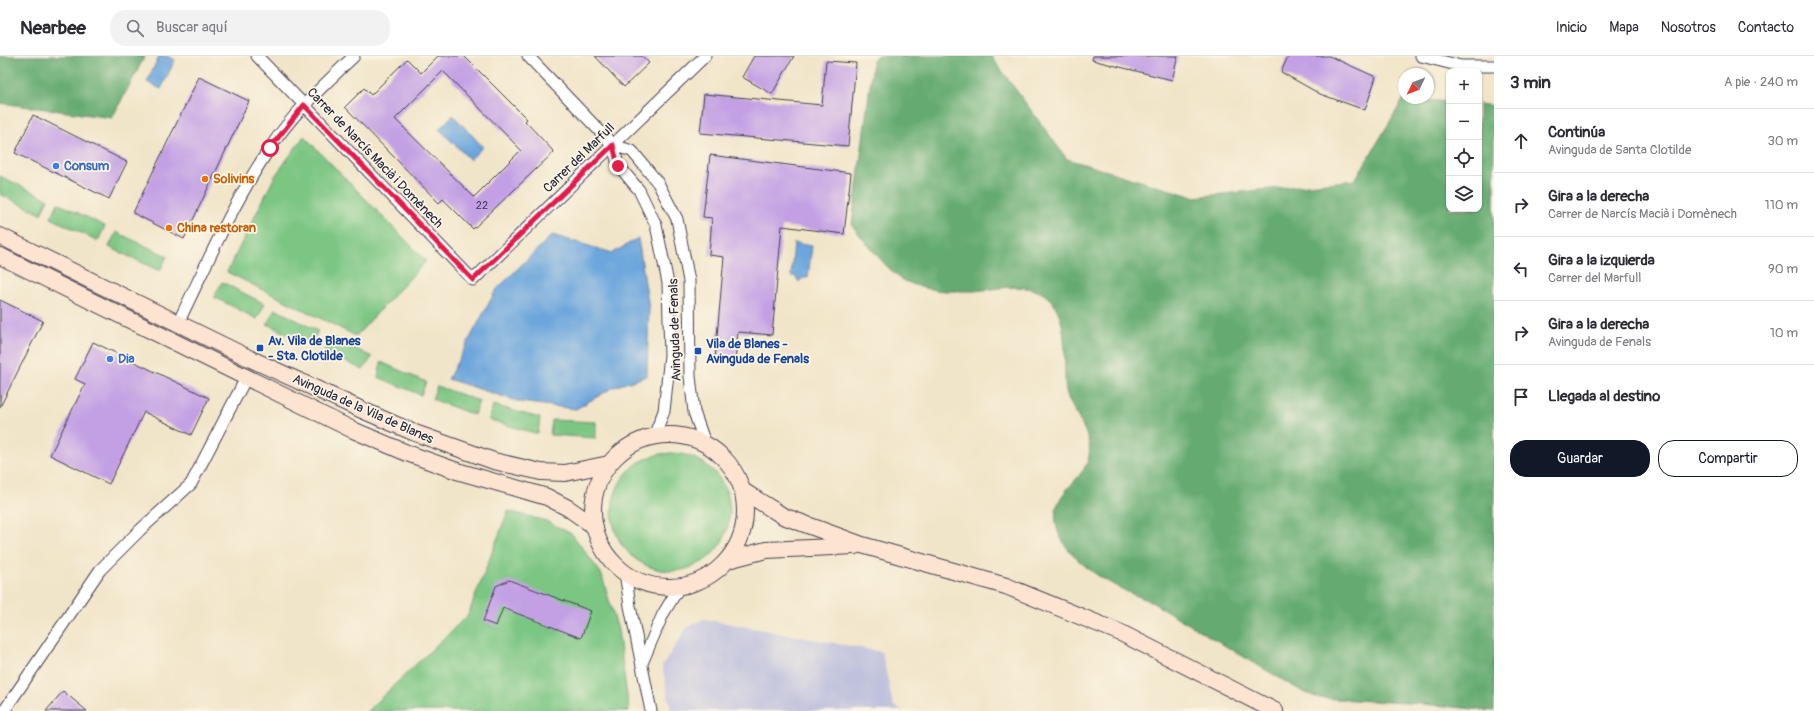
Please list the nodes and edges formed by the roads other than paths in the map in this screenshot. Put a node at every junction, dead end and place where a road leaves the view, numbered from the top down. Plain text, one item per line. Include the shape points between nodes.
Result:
1 (257, 56) edge
2 (354, 56) edge
3 (528, 56) edge
4 (705, 56) edge
5 (1421, 56) edge
6 (1494, 66) edge
7 (304, 105) junction
8 (613, 145) junction
9 (0, 236) edge
10 (0, 256) edge
11 (473, 280) joint
12 (178, 323) junction
13 (246, 378) junction
14 (654, 436) junction
15 (705, 443) junction
16 (609, 464) junction
17 (743, 491) junction
18 (595, 527) junction
19 (862, 545) junction
20 (728, 560) junction
21 (625, 572) junction
22 (680, 586) junction
23 (642, 663) junction
24 (4, 711) edge
25 (651, 711) edge
26 (1275, 711) edge

1 - 7 street, Carrer de Narcís Macià i Domènech
2 - 7 street
3 - 8 street, Avinguda de Fenals
4 - 8 street, Carrer del Marfull
5 - 6 street via 1461,66
7 - 11 street, Carrer de Narcís Macià i Domènech
7 - 12 street via 270,148 232,214
8 - 11 street, Carrer del Marfull
8 - 14 street, Avinguda de Fenals via 618,166 639,190 656,225 668,283 670,355 664,411
8 - 15 street, Avinguda de Fenals via 632,151 658,183 677,219 689,281 690,376 694,412
9 - 12 main road, Avinguda de la Vila de Blanes
10 - 13 main road
12 - 16 main road, Avinguda de la Vila de Blanes via 362,410 415,433 494,461 552,473
13 - 18 main road via 407,453 479,478 547,497
13 - 24 street via 191,484 100,570
14 - 15 main road via 680,435
14 - 16 main road via 632,444
15 - 17 main road via 727,461 737,475
16 - 18 main road via 596,490 593,512
17 - 19 main road via 783,516
17 - 20 main road via 746,505 744,527
18 - 21 main road via 604,549
19 - 20 main road via 766,550
19 - 26 main road via 1006,586 1121,632
20 - 22 main road via 703,579
21 - 22 main road via 641,582
21 - 23 street
22 - 23 street via 663,614
23 - 25 street

